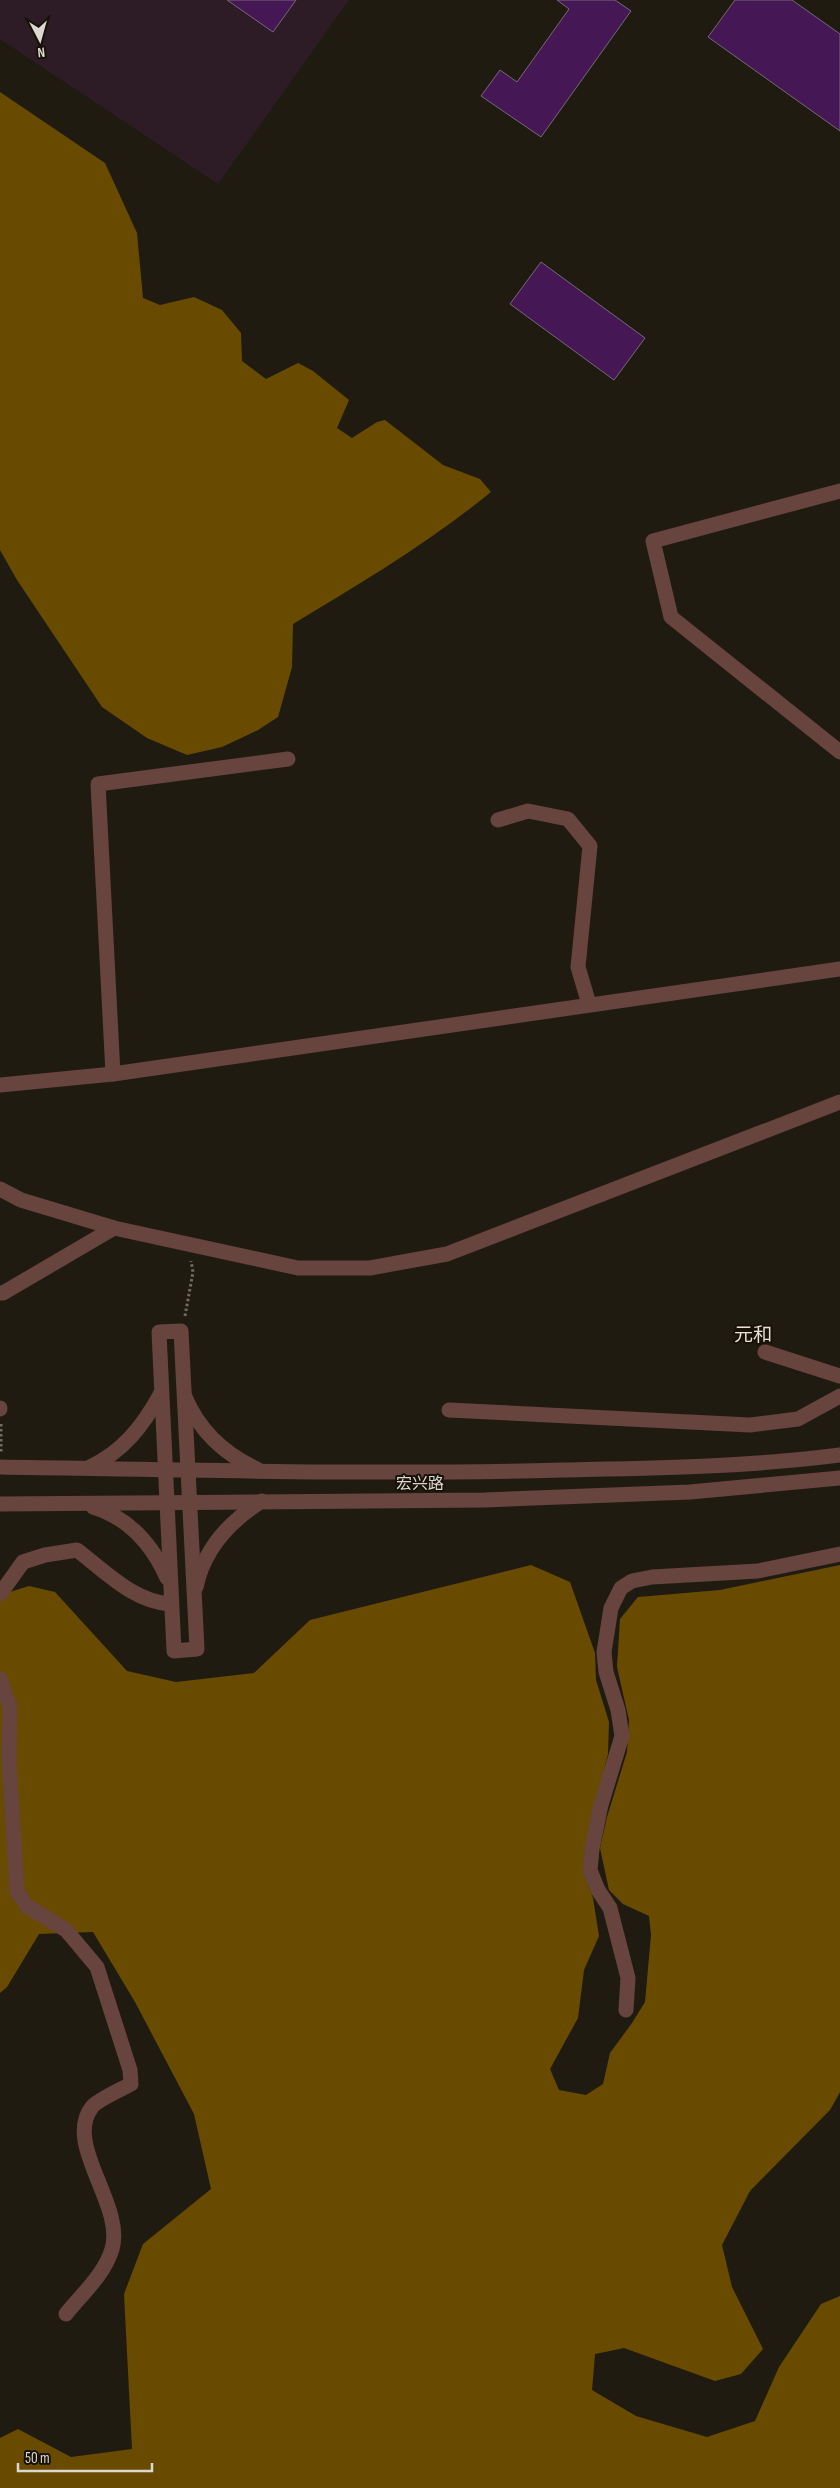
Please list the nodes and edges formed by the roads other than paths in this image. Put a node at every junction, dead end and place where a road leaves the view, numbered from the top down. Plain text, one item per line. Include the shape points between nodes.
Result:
1 (840, 491) edge
2 (840, 752) edge
3 (288, 758) dead end
4 (498, 820) dead end
5 (840, 969) edge
6 (589, 1004) junction
7 (114, 1074) junction
8 (0, 1085) edge
9 (840, 1102) edge
10 (0, 1189) edge
11 (114, 1228) junction
12 (1, 1294) edge
13 (765, 1352) dead end
14 (840, 1376) edge
15 (161, 1391) junction
16 (182, 1391) junction
17 (840, 1396) edge
18 (449, 1410) dead end
19 (840, 1455) edge
20 (1, 1467) edge
21 (86, 1469) junction
22 (187, 1470) junction
23 (260, 1471) junction
24 (165, 1472) junction
25 (840, 1478) edge
26 (262, 1501) junction
27 (188, 1503) junction
28 (0, 1504) edge
29 (84, 1504) junction
30 (166, 1504) junction
31 (840, 1554) edge
32 (0, 1594) edge
33 (193, 1598) junction
34 (171, 1599) junction
35 (0, 1679) edge
36 (626, 2010) dead end
37 (66, 2314) dead end

1 - 2 street via 653,541 672,617
3 - 7 street via 98,784
4 - 6 street via 528,812 568,819 590,846 578,967
5 - 6 street
6 - 7 street
7 - 8 street
9 - 11 street via 447,1254 370,1268 298,1268
10 - 11 street via 21,1200
11 - 12 street
13 - 14 street
15 - 16 street via 159,1332 180,1331
15 - 21 street via 146,1421 135,1434 112,1455
15 - 24 street
16 - 22 street
16 - 23 street via 196,1418 215,1442
17 - 18 street via 798,1419 750,1426
19 - 23 street, 宏兴路 via 685,1467 452,1473
20 - 21 street, 宏兴路
21 - 24 street, 宏兴路
22 - 23 street, 宏兴路
22 - 24 street, 宏兴路
22 - 27 street
24 - 30 street
25 - 26 street, 宏兴路 via 690,1492 485,1500
26 - 27 street, 宏兴路
26 - 33 street via 236,1520 214,1544 201,1570
27 - 30 street, 宏兴路
27 - 33 street
28 - 29 street, 宏兴路
29 - 30 street, 宏兴路
29 - 34 street via 117,1517 145,1540 161,1565
30 - 34 street
31 - 36 street via 758,1570 632,1580 621,1588 611,1608 604,1652 622,1736 601,1804 590,1870 610,1908 628,1978
32 - 34 street via 23,1562 45,1554 77,1550 138,1596 155,1604
33 - 34 street via 196,1649 174,1651
35 - 37 street via 10,1706 9,1760 17,1892 26,1906 66,1930 97,1967 130,2070 131,2084 92,2106 85,2124 86,2150 114,2220 113,2248 105,2267

